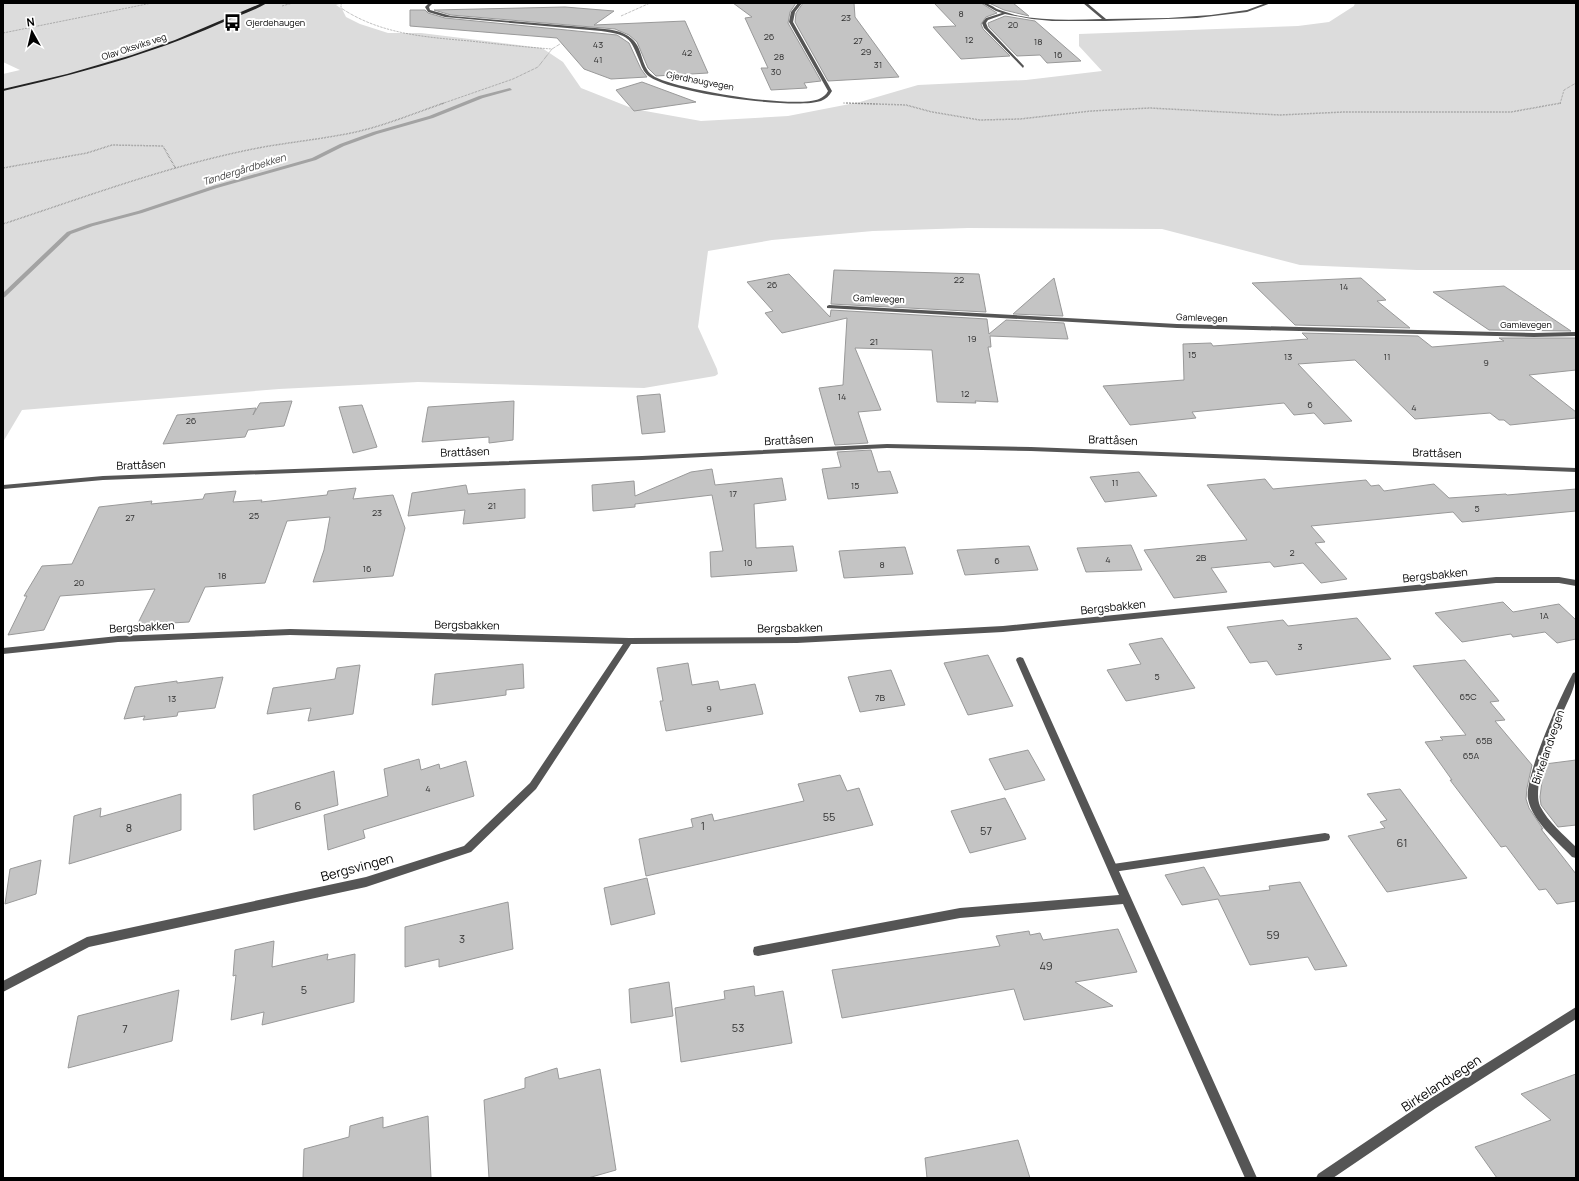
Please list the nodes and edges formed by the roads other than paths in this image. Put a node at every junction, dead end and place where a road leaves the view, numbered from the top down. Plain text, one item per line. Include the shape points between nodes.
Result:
1 (266, 3) edge
2 (431, 3) edge
3 (800, 3) edge
4 (984, 3) edge
5 (1051, 3) edge
6 (1083, 3) edge
7 (1269, 3) edge
8 (1005, 13) junction
9 (1106, 20) junction
10 (1023, 67) dead end
11 (3, 90) edge
12 (829, 306) dead end
13 (1576, 334) edge
14 (1576, 470) edge
15 (3, 488) edge
16 (1576, 583) edge
17 (629, 641) junction
18 (3, 651) edge
19 (1020, 660) dead end
20 (1576, 675) edge
21 (1325, 837) dead end
22 (1576, 854) edge
23 (1113, 868) junction
24 (1127, 899) junction
25 (758, 951) dead end
26 (3, 987) edge
27 (1576, 1013) edge
28 (1251, 1178) edge
29 (1322, 1178) edge

1 - 11 street, Olav Oksviks veg via 175,42 130,57 77,73
2 - 3 street, Gjerdhaugvegen via 427,7 429,11 452,17 617,33 635,43 646,73 678,87 781,102 808,102 822,99 830,91 792,22 793,12
4 - 8 street
5 - 6 street
6 - 9 street
7 - 9 street via 1246,11 1210,16
8 - 9 street via 1050,19
8 - 10 street via 987,19 984,23
12 - 13 street, Gamlevegen via 1215,328
14 - 15 street, Brattåsen via 1039,449 887,446 103,478
16 - 17 street, Bergsbakken via 1559,580 1496,580 1003,629 797,640
17 - 18 street, Bergsbakken via 290,632 118,639
17 - 26 street, Bergsvingen via 533,786 467,849 366,882 86,942
19 - 23 street
20 - 22 street, Birkelandvegen via 1552,729 1535,779 1532,797 1540,814
21 - 23 street
23 - 24 street
24 - 25 street via 960,913
24 - 28 street
27 - 29 street, Birkelandvegen via 1432,1104

